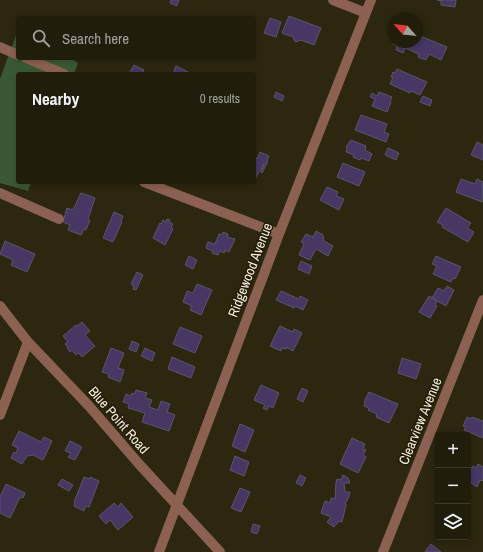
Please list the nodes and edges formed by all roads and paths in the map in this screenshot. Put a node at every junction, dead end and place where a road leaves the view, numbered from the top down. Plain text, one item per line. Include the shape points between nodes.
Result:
1 (333, 0) edge
2 (371, 0) edge
3 (366, 13) junction
4 (0, 47) edge
5 (16, 54) edge
6 (31, 60) edge
7 (59, 72) edge
8 (149, 184) edge
9 (0, 193) edge
10 (59, 219) dead end
11 (279, 234) junction
12 (483, 300) edge
13 (0, 306) edge
14 (481, 312) edge
15 (28, 342) junction
16 (0, 415) edge
17 (177, 506) junction
18 (159, 552) edge
19 (220, 552) edge
20 (383, 552) edge

1 - 3 street
2 - 3 street, Ridgewood Avenue
3 - 11 street, Ridgewood Avenue
4 - 5 street
6 - 7 street
8 - 11 street
9 - 10 street
11 - 17 street, Ridgewood Avenue
12 - 14 street, Clearview Avenue
13 - 15 street, Blue Point Road
14 - 20 street, Clearview Avenue
15 - 16 street
15 - 17 street, Blue Point Road via 89,406
17 - 18 street, Ridgewood Avenue
17 - 19 street, Blue Point Road

